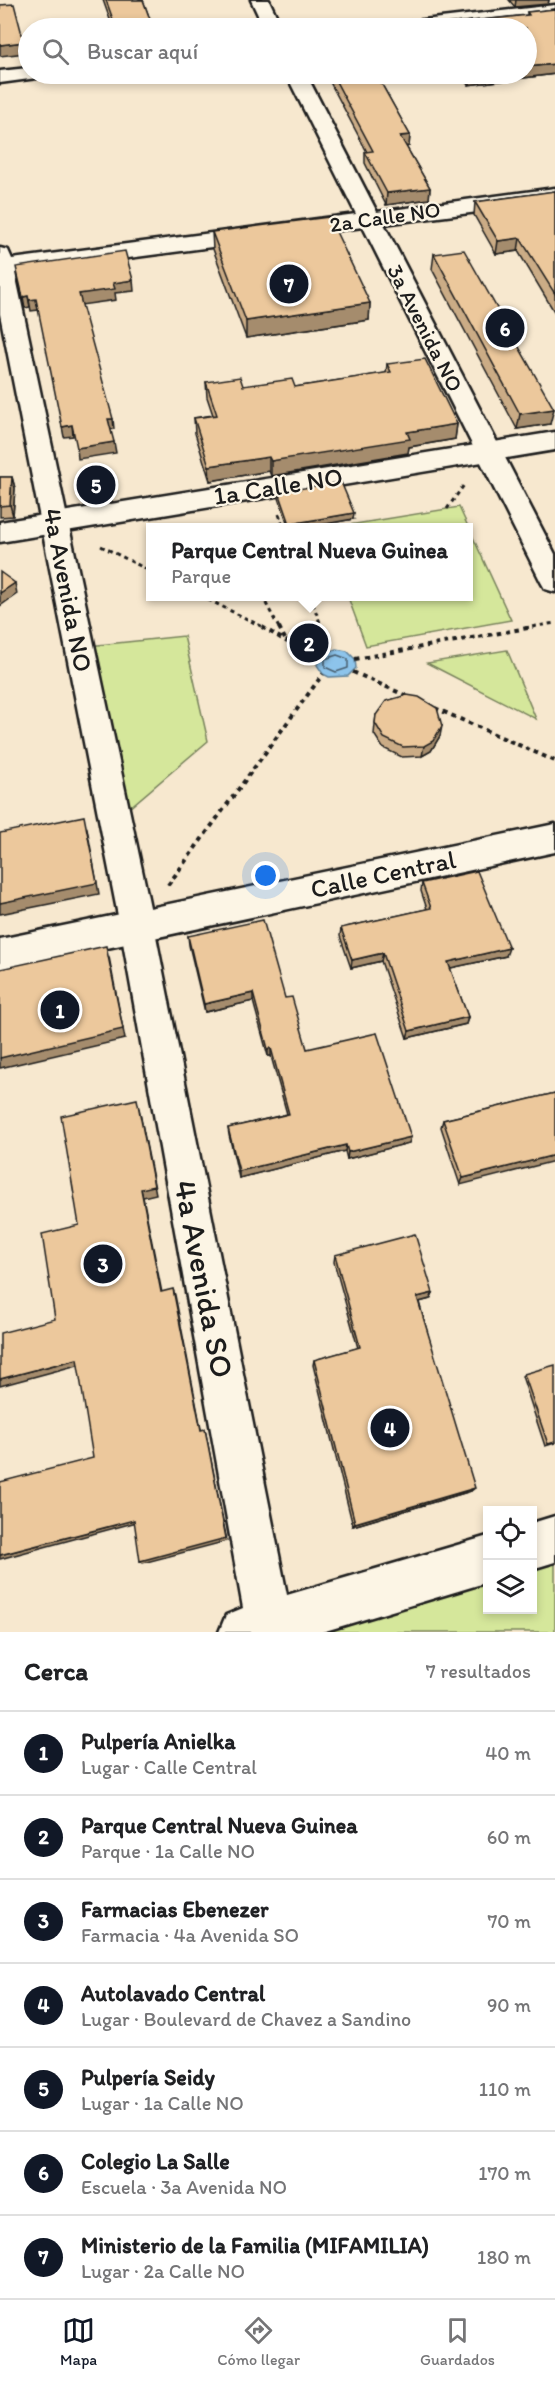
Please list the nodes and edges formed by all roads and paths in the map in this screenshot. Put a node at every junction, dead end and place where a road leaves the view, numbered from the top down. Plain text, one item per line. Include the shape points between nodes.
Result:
1 (260, 0) edge
2 (555, 11) edge
3 (268, 18) edge
4 (494, 18) edge
5 (18, 75) edge
6 (0, 77) edge
7 (301, 84) edge
8 (555, 195) edge
9 (370, 219) junction
10 (1, 264) edge
11 (555, 441) edge
12 (489, 452) junction
13 (54, 523) junction
14 (0, 532) edge
15 (555, 582) edge
16 (209, 601) edge
17 (264, 601) edge
18 (312, 601) edge
19 (555, 623) edge
20 (286, 639) junction
21 (330, 650) dead end
22 (320, 655) dead end
23 (355, 659) dead end
24 (353, 672) dead end
25 (323, 674) dead end
26 (417, 700) edge
27 (428, 705) edge
28 (555, 761) edge
29 (555, 838) edge
30 (137, 926) junction
31 (0, 955) edge
32 (555, 1539) edge
33 (537, 1544) edge
34 (485, 1560) edge
35 (261, 1629) edge

1 - 3 main road
2 - 4 main road
5 - 6 main road
7 - 9 main road, 3a Avenida NO
8 - 9 main road, 2a Calle NO
9 - 10 main road, 2a Calle NO
9 - 12 main road, 3a Avenida NO
10 - 13 main road, 4a Avenida NO
11 - 12 main road, 1a Calle NO
12 - 13 main road, 1a Calle NO
12 - 15 main road, 3a Avenida NO
13 - 14 main road, 1a Calle NO
13 - 30 main road, 4a Avenida NO
16 - 20 path
17 - 20 path
18 - 21 path
19 - 23 path
20 - 22 path via 318,660
24 - 26 path
25 - 30 path
27 - 28 path
29 - 30 main road, Calle Central
30 - 31 main road, Calle Central
30 - 35 main road, 4a Avenida SO
32 - 33 main road
34 - 35 main road

